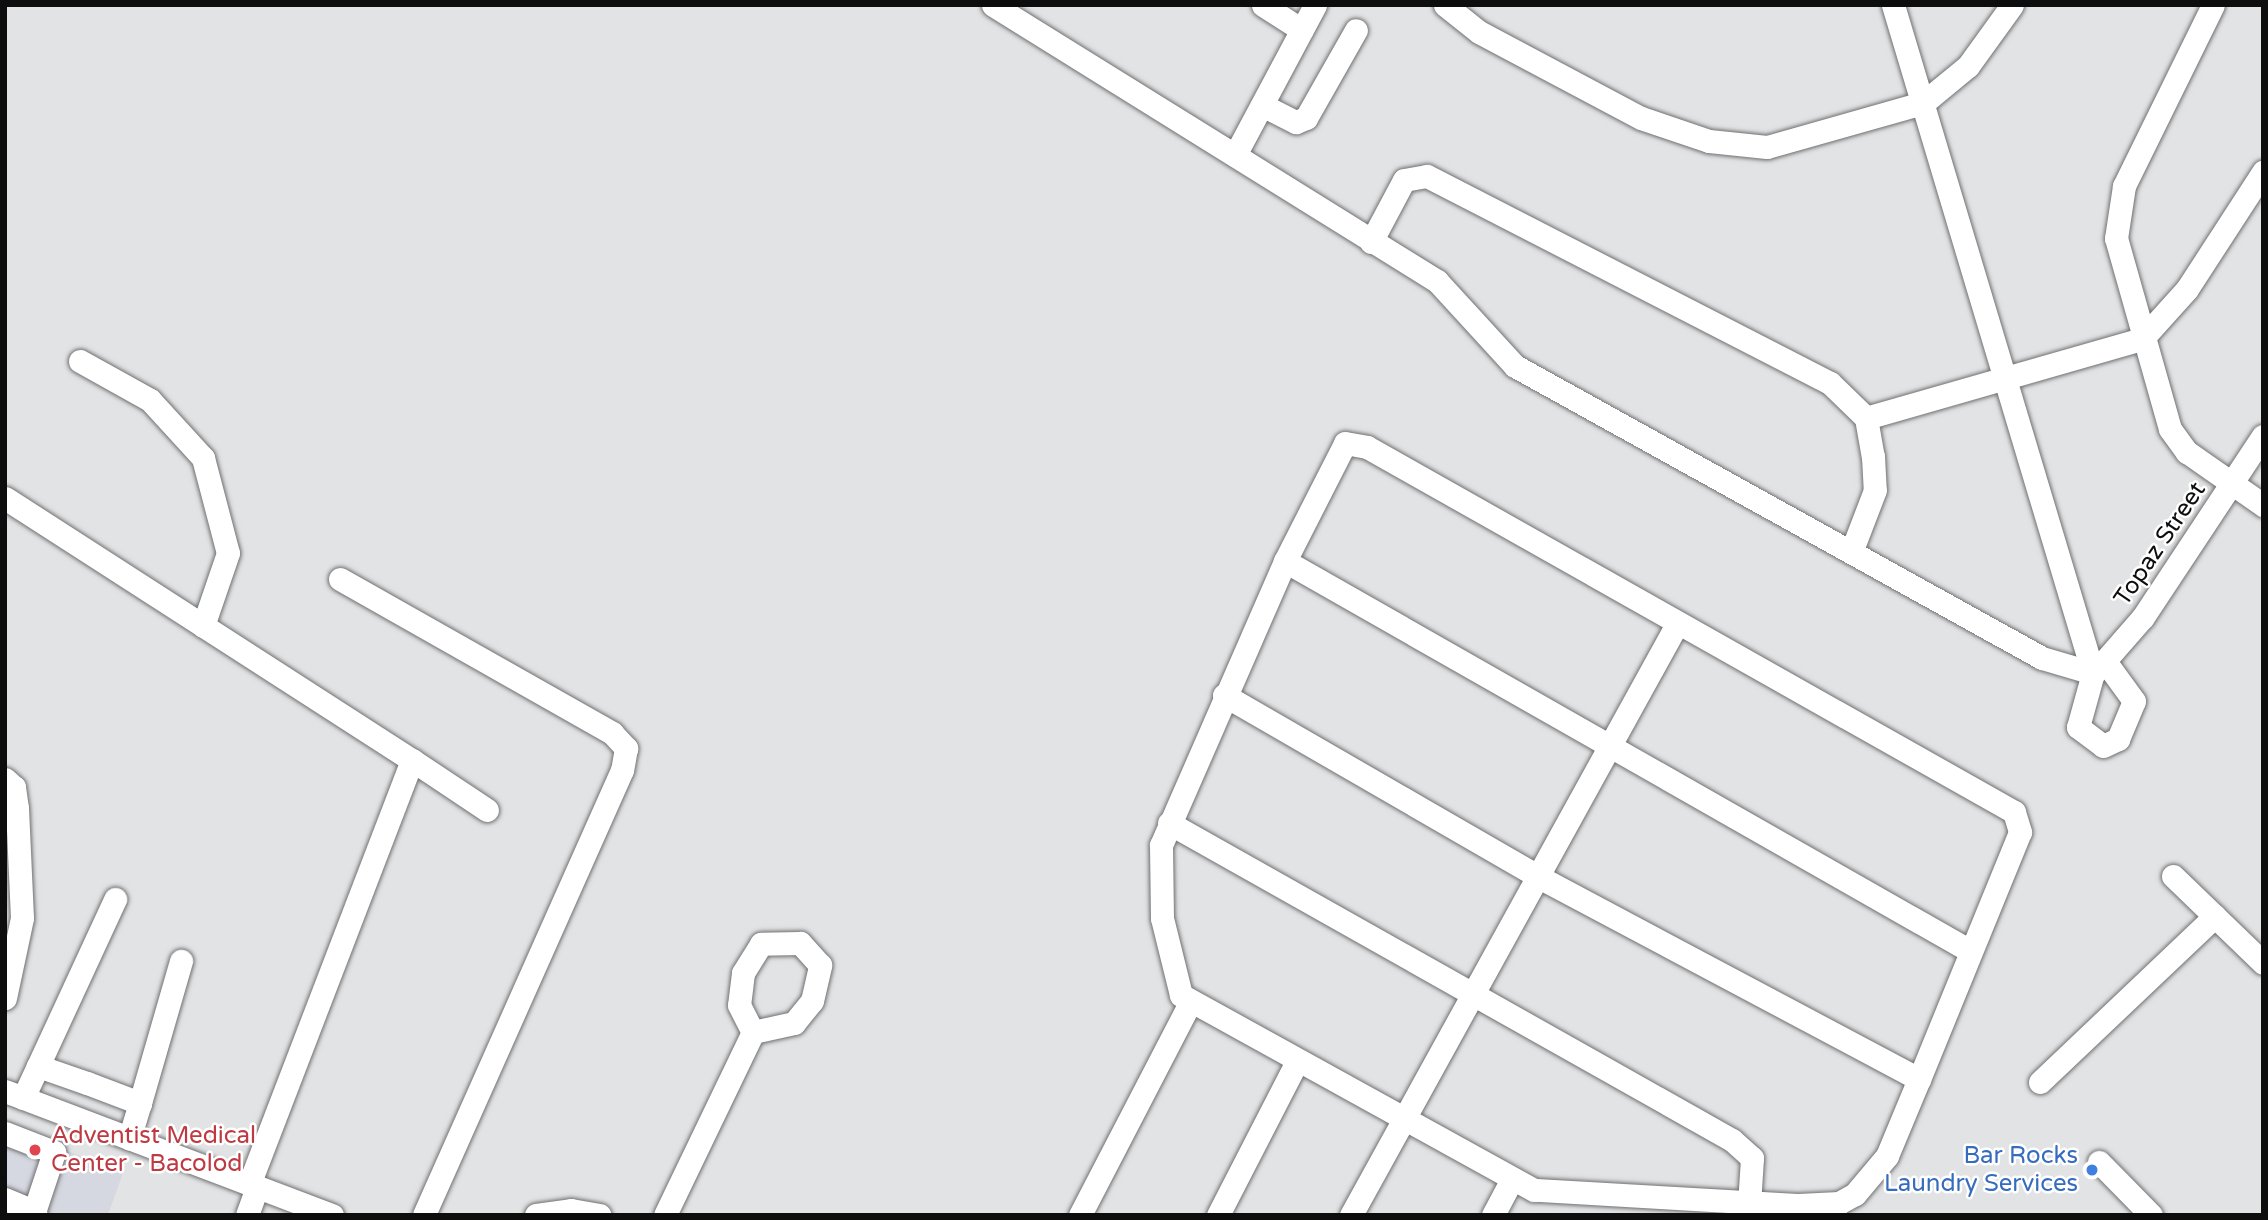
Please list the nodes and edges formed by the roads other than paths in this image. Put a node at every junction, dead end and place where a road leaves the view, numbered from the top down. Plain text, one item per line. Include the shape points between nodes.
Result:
1 (993, 5) edge
2 (1263, 5) edge
3 (1315, 5) edge
4 (1445, 5) edge
5 (1893, 5) edge
6 (2012, 5) edge
7 (2213, 5) edge
8 (1302, 30) junction
9 (1356, 30) dead end
10 (1923, 103) junction
11 (1262, 105) junction
12 (1235, 155) junction
13 (2263, 172) edge
14 (1371, 242) junction
15 (2142, 339) junction
16 (80, 361) dead end
17 (2006, 379) junction
18 (1866, 418) junction
19 (2263, 436) edge
20 (2232, 484) junction
21 (5, 498) edge
22 (2263, 505) edge
23 (1852, 550) junction
24 (1285, 561) junction
25 (340, 579) dead end
26 (1678, 624) junction
27 (203, 626) junction
28 (2100, 669) junction
29 (1224, 695) junction
30 (1611, 748) junction
31 (412, 760) junction
32 (5, 779) edge
33 (487, 810) dead end
34 (1169, 823) junction
35 (1537, 876) junction
36 (2173, 876) dead end
37 (115, 899) dead end
38 (2215, 915) junction
39 (1970, 951) junction
40 (181, 961) dead end
41 (2263, 963) edge
42 (1469, 995) junction
43 (5, 998) edge
44 (1190, 1003) junction
45 (753, 1032) dead end
46 (1296, 1063) junction
47 (38, 1066) junction
48 (1919, 1079) junction
49 (2040, 1082) dead end
50 (14, 1095) edge
51 (140, 1103) junction
52 (68, 1116) junction
53 (1399, 1120) junction
54 (5, 1133) edge
55 (129, 1138) junction
56 (54, 1152) junction
57 (2099, 1162) dead end
58 (1511, 1181) junction
59 (253, 1186) junction
60 (5, 1199) edge
61 (1749, 1205) junction
62 (34, 1213) edge
63 (247, 1215) edge
64 (332, 1215) edge
65 (424, 1215) edge
66 (536, 1215) edge
67 (600, 1215) edge
68 (664, 1215) edge
69 (1080, 1215) edge
70 (1218, 1215) edge
71 (1351, 1215) edge
72 (1493, 1215) edge
73 (2151, 1215) edge

1 - 12 street
2 - 8 street
3 - 8 street
4 - 10 street via 1479,32 1641,118 1709,141 1767,147
5 - 10 street
6 - 10 street via 1968,66
7 - 15 street via 2117,209 2116,238
8 - 11 street
9 - 11 street via 1306,118 1296,122
10 - 17 street
11 - 12 street
12 - 14 street
13 - 15 street via 2187,289
14 - 18 street via 1404,180 1427,176 1830,383
14 - 23 street via 1445,288 1515,366
15 - 17 street
15 - 20 street via 2170,429 2187,452
16 - 27 street via 159,407 203,458 228,553
17 - 18 street
17 - 28 street
18 - 23 street via 1875,490
19 - 20 street, Topaz Street
20 - 22 street
20 - 28 street, Topaz Street
21 - 27 street
23 - 28 street via 2042,658
24 - 26 street via 1337,449 1356,443
24 - 29 street
24 - 30 street
25 - 65 street via 612,733 626,748 622,770
26 - 30 street
26 - 39 street via 2014,812 2020,832
27 - 31 street
29 - 34 street
29 - 35 street
30 - 35 street
30 - 39 street
31 - 33 street
31 - 59 street
32 - 43 street via 14,787 17,808 22,928
34 - 42 street
34 - 44 street via 1159,868 1162,918 1181,995
35 - 42 street
35 - 48 street
36 - 38 street
37 - 47 street
38 - 41 street
38 - 49 street
39 - 48 street
40 - 51 street
42 - 53 street
42 - 61 street via 1732,1140 1752,1158
44 - 46 street
44 - 69 street
45 - 68 street
46 - 53 street
46 - 70 street
47 - 50 street
47 - 51 street
48 - 61 street via 1887,1156 1855,1194 1839,1203
50 - 52 street
51 - 55 street
52 - 55 street
52 - 56 street
53 - 58 street
53 - 71 street
54 - 56 street
55 - 59 street
56 - 62 street
57 - 73 street
58 - 61 street via 1572,1197
58 - 72 street
59 - 63 street
59 - 64 street
60 - 62 street
66 - 67 street via 570,1209

